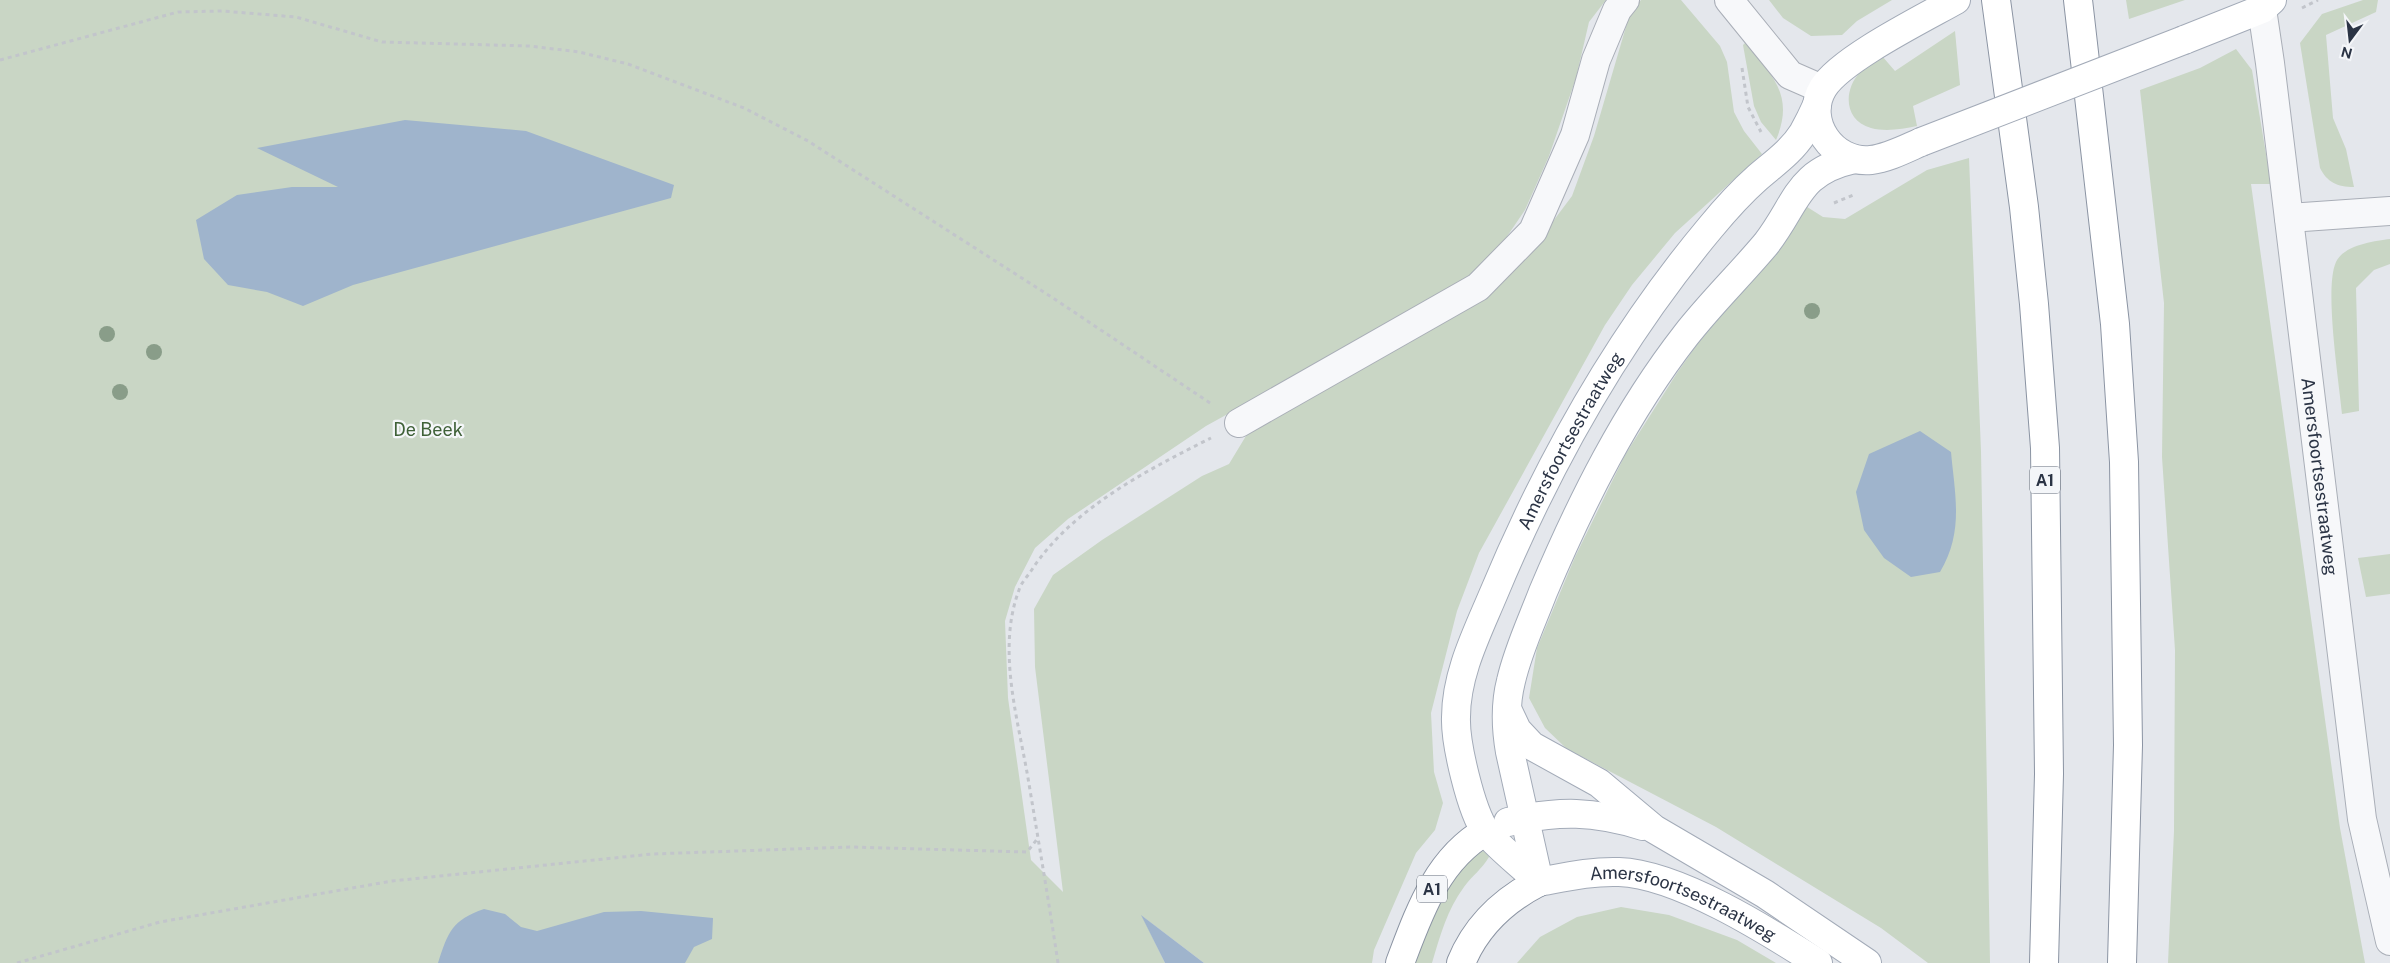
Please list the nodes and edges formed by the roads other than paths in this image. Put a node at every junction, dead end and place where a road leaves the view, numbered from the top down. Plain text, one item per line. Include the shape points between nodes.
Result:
1 (1625, 0) edge
2 (1729, 0) edge
3 (1956, 0) edge
4 (1996, 0) edge
5 (2078, 0) edge
6 (2267, 5) edge
7 (1820, 97) junction
8 (1854, 159) junction
9 (2390, 211) edge
10 (2289, 218) junction
11 (1239, 423) road end
12 (1508, 710) junction
13 (1525, 818) junction
14 (1654, 830) junction
15 (1486, 831) junction
16 (1540, 882) junction
17 (2390, 941) edge
18 (1400, 963) edge
19 (1462, 963) edge
20 (1818, 963) edge
21 (1866, 963) edge
22 (2044, 963) edge
23 (2122, 963) edge

1 - 11 street via 1616,10 1596,60 1575,135 1533,231 1478,287
2 - 7 street via 1790,75
3 - 7 main road, Amersfoortsestraatweg via 1840,71
4 - 22 main road, A1 via 2024,206 2045,448 2049,774
5 - 23 main road via 2115,324 2124,462 2128,745
6 - 8 main road, bridge via 1899,152 1870,160
6 - 10 street, Amersfoortsestraatweg
7 - 8 main road via 1819,127 1824,137 1840,153
7 - 15 main road, Amersfoortsestraatweg via 1802,134 1782,158 1756,178 1710,227 1614,357 1516,540 1468,657 1456,717 1460,755 1469,791
8 - 12 main road via 1826,168 1803,185 1767,242 1686,335 1621,432 1569,533 1528,630 1510,682
9 - 10 street
10 - 17 street, Amersfoortsestraatweg via 2362,819
12 - 13 main road via 1507,733
12 - 14 main road, Amersfoortsestraatweg via 1517,730 1532,746 1599,783
13 - 14 main road, Amersfoortsestraatweg via 1561,814 1610,816
13 - 15 main road, Amersfoortsestraatweg
13 - 16 main road
14 - 21 main road, Amersfoortsestraatweg via 1765,894
15 - 16 main road, Amersfoortsestraatweg
15 - 18 main road, A1 via 1473,838 1450,860 1422,906
16 - 19 main road via 1509,900 1483,925
16 - 20 main road, Amersfoortsestraatweg via 1579,874 1620,872 1660,880 1698,895

